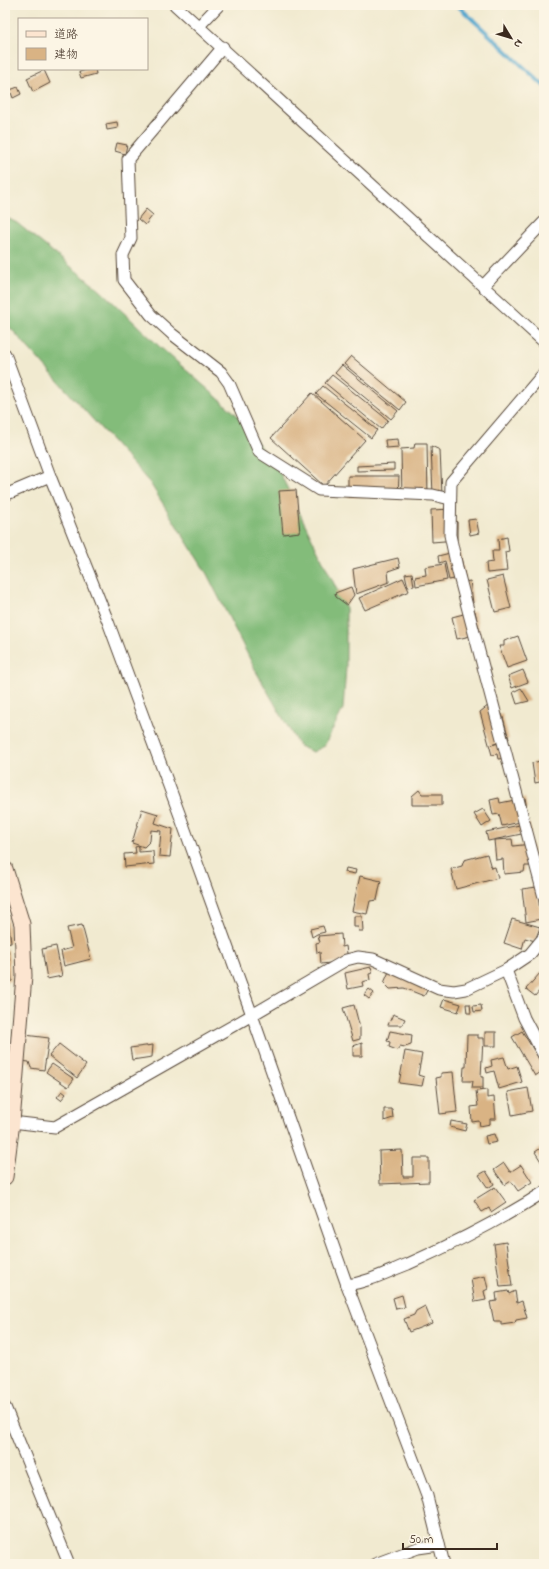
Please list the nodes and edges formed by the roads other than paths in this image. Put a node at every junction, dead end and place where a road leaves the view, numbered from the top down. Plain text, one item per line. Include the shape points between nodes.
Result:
1 (175, 5) edge
2 (219, 5) edge
3 (199, 26) junction
4 (222, 47) junction
5 (544, 222) edge
6 (483, 286) junction
7 (544, 342) edge
8 (5, 354) edge
9 (544, 373) edge
10 (50, 476) junction
11 (5, 495) edge
12 (450, 499) junction
13 (5, 869) edge
14 (544, 896) edge
15 (544, 937) edge
16 (506, 970) junction
17 (252, 1015) junction
18 (544, 1056) edge
19 (8, 1123) edge
20 (5, 1177) edge
21 (544, 1192) edge
22 (347, 1285) junction
23 (5, 1407) edge
24 (440, 1545) junction
25 (69, 1564) edge
26 (375, 1564) edge
27 (444, 1564) edge

1 - 3 street
2 - 3 street
3 - 4 street
4 - 6 street
4 - 12 street via 128,159 132,238 123,255 124,280 151,314 172,334 221,372 229,383 260,452 320,490 433,495
5 - 6 street
6 - 7 street
8 - 10 street
9 - 12 street via 451,482
10 - 11 street
10 - 17 street via 107,619
12 - 14 street via 450,535 458,572
13 - 19 main road via 22,924 24,976
15 - 16 street via 530,954
16 - 17 street via 466,989 454,991 439,989 373,959 358,957 346,960
16 - 18 street via 524,1018
17 - 19 street via 55,1127
17 - 22 street
19 - 20 main road
21 - 22 street via 454,1244 364,1283
22 - 24 street via 427,1496
23 - 25 street
24 - 26 street via 418,1548
24 - 27 street

